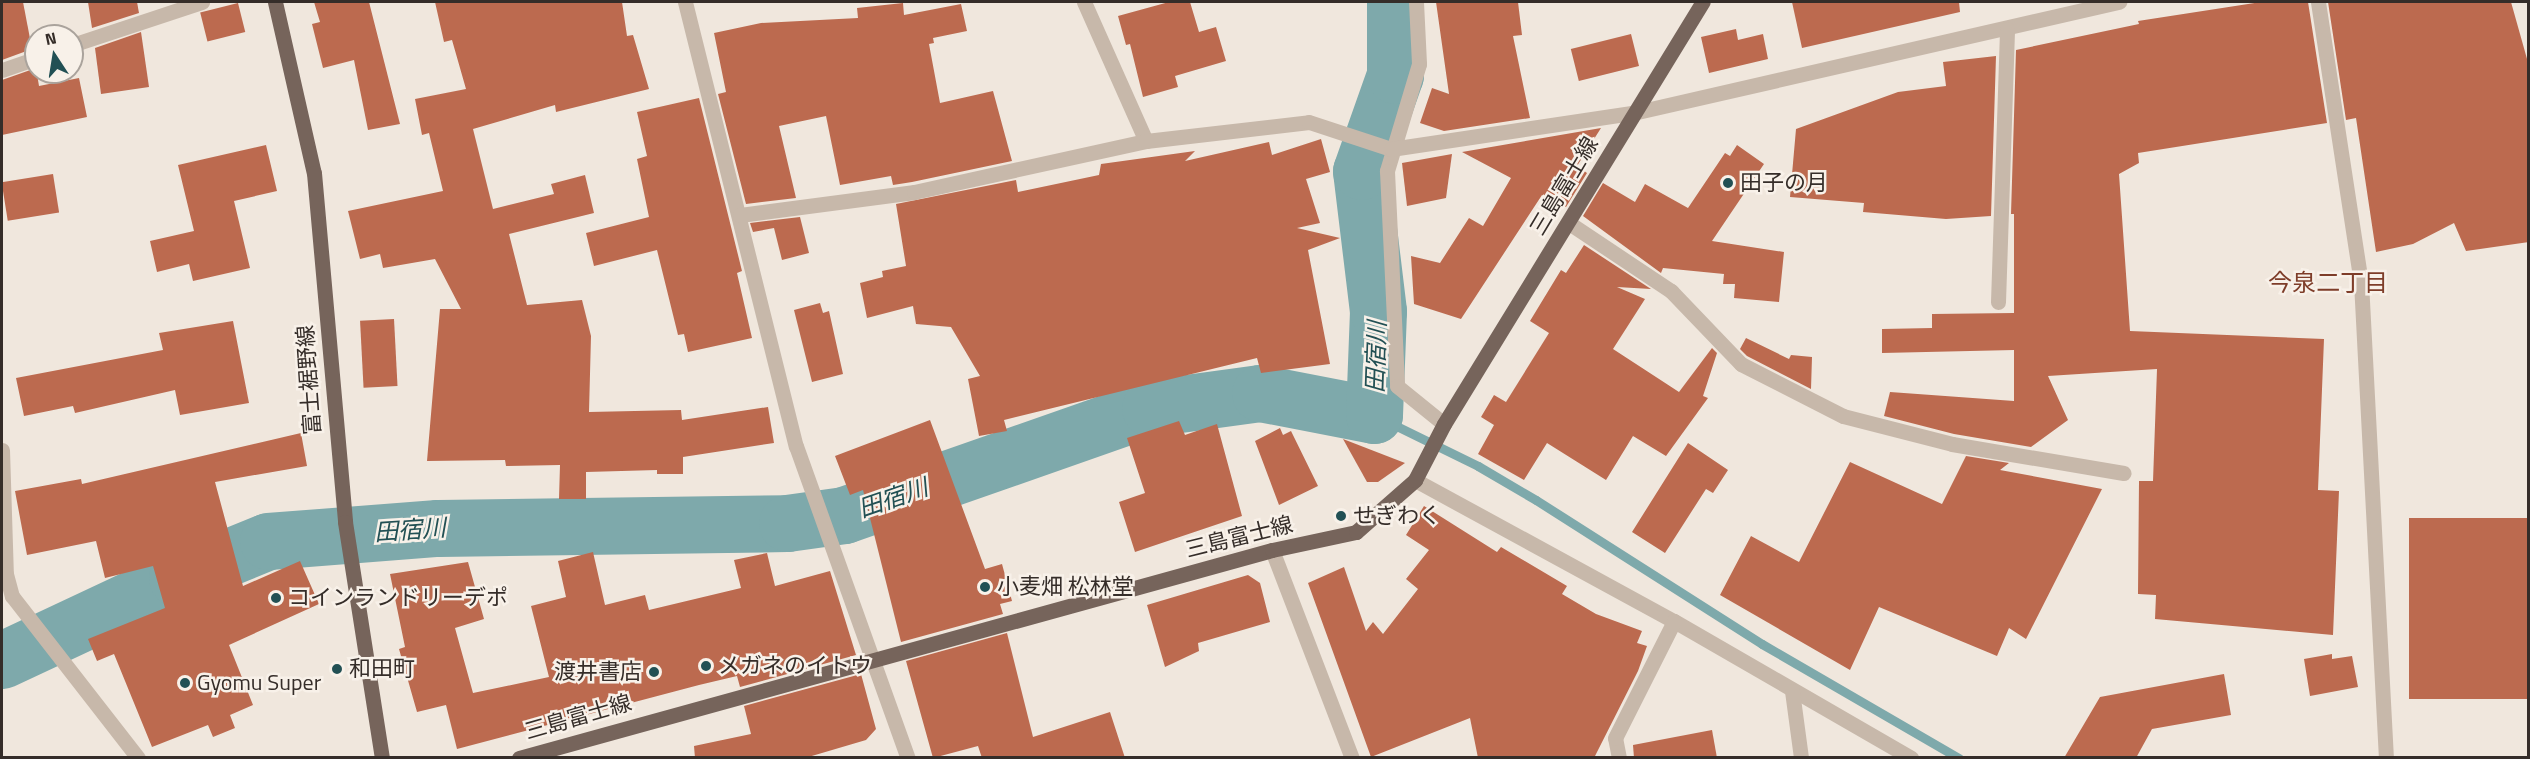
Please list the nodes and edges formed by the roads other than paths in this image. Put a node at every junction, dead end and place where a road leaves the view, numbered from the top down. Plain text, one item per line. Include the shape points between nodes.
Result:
1 (202, 2) edge
2 (275, 2) edge
3 (685, 2) edge
4 (1084, 2) edge
5 (1416, 2) edge
6 (1703, 2) edge
7 (2119, 2) edge
8 (2318, 2) edge
9 (2071, 7) edge
10 (2007, 29) junction
11 (84, 41) edge
12 (24, 62) edge
13 (2, 70) edge
14 (1633, 113) junction
15 (1146, 141) junction
16 (1391, 149) junction
17 (740, 215) junction
18 (1569, 223) junction
19 (1998, 302) dead end
20 (1443, 425) junction
21 (2, 450) edge
22 (2124, 473) dead end
23 (1414, 480) junction
24 (1272, 550) junction
25 (1674, 621) junction
26 (872, 658) junction
27 (1792, 691) junction
28 (138, 758) edge
29 (382, 758) edge
30 (519, 758) edge
31 (908, 758) edge
32 (1352, 758) edge
33 (1619, 758) edge
34 (1801, 758) edge
35 (1911, 758) edge
36 (2386, 758) edge

1 - 11 street
2 - 29 main road, 富士裾野線 via 314,173 345,522
3 - 17 street
4 - 15 street
5 - 16 street via 1419,64
6 - 14 main road, 三島富士線
7 - 9 street
8 - 36 street via 2361,282
9 - 10 street
10 - 14 street
10 - 19 street
12 - 13 street
14 - 16 street
14 - 18 main road, 三島富士線
15 - 16 street via 1309,122
15 - 17 street via 914,192
16 - 20 street via 1387,171 1397,386
17 - 26 street via 796,446
18 - 20 main road, 三島富士線
18 - 22 street via 1671,291 1741,364 1843,416 1952,444
20 - 23 main road, 三島富士線
21 - 28 street via 6,574 12,596
23 - 24 main road, 三島富士線 via 1356,532
23 - 25 street
24 - 26 main road, 三島富士線
24 - 32 street
25 - 27 street
25 - 33 street via 1615,738
26 - 30 main road, 三島富士線
26 - 31 street
27 - 34 street
27 - 35 street

